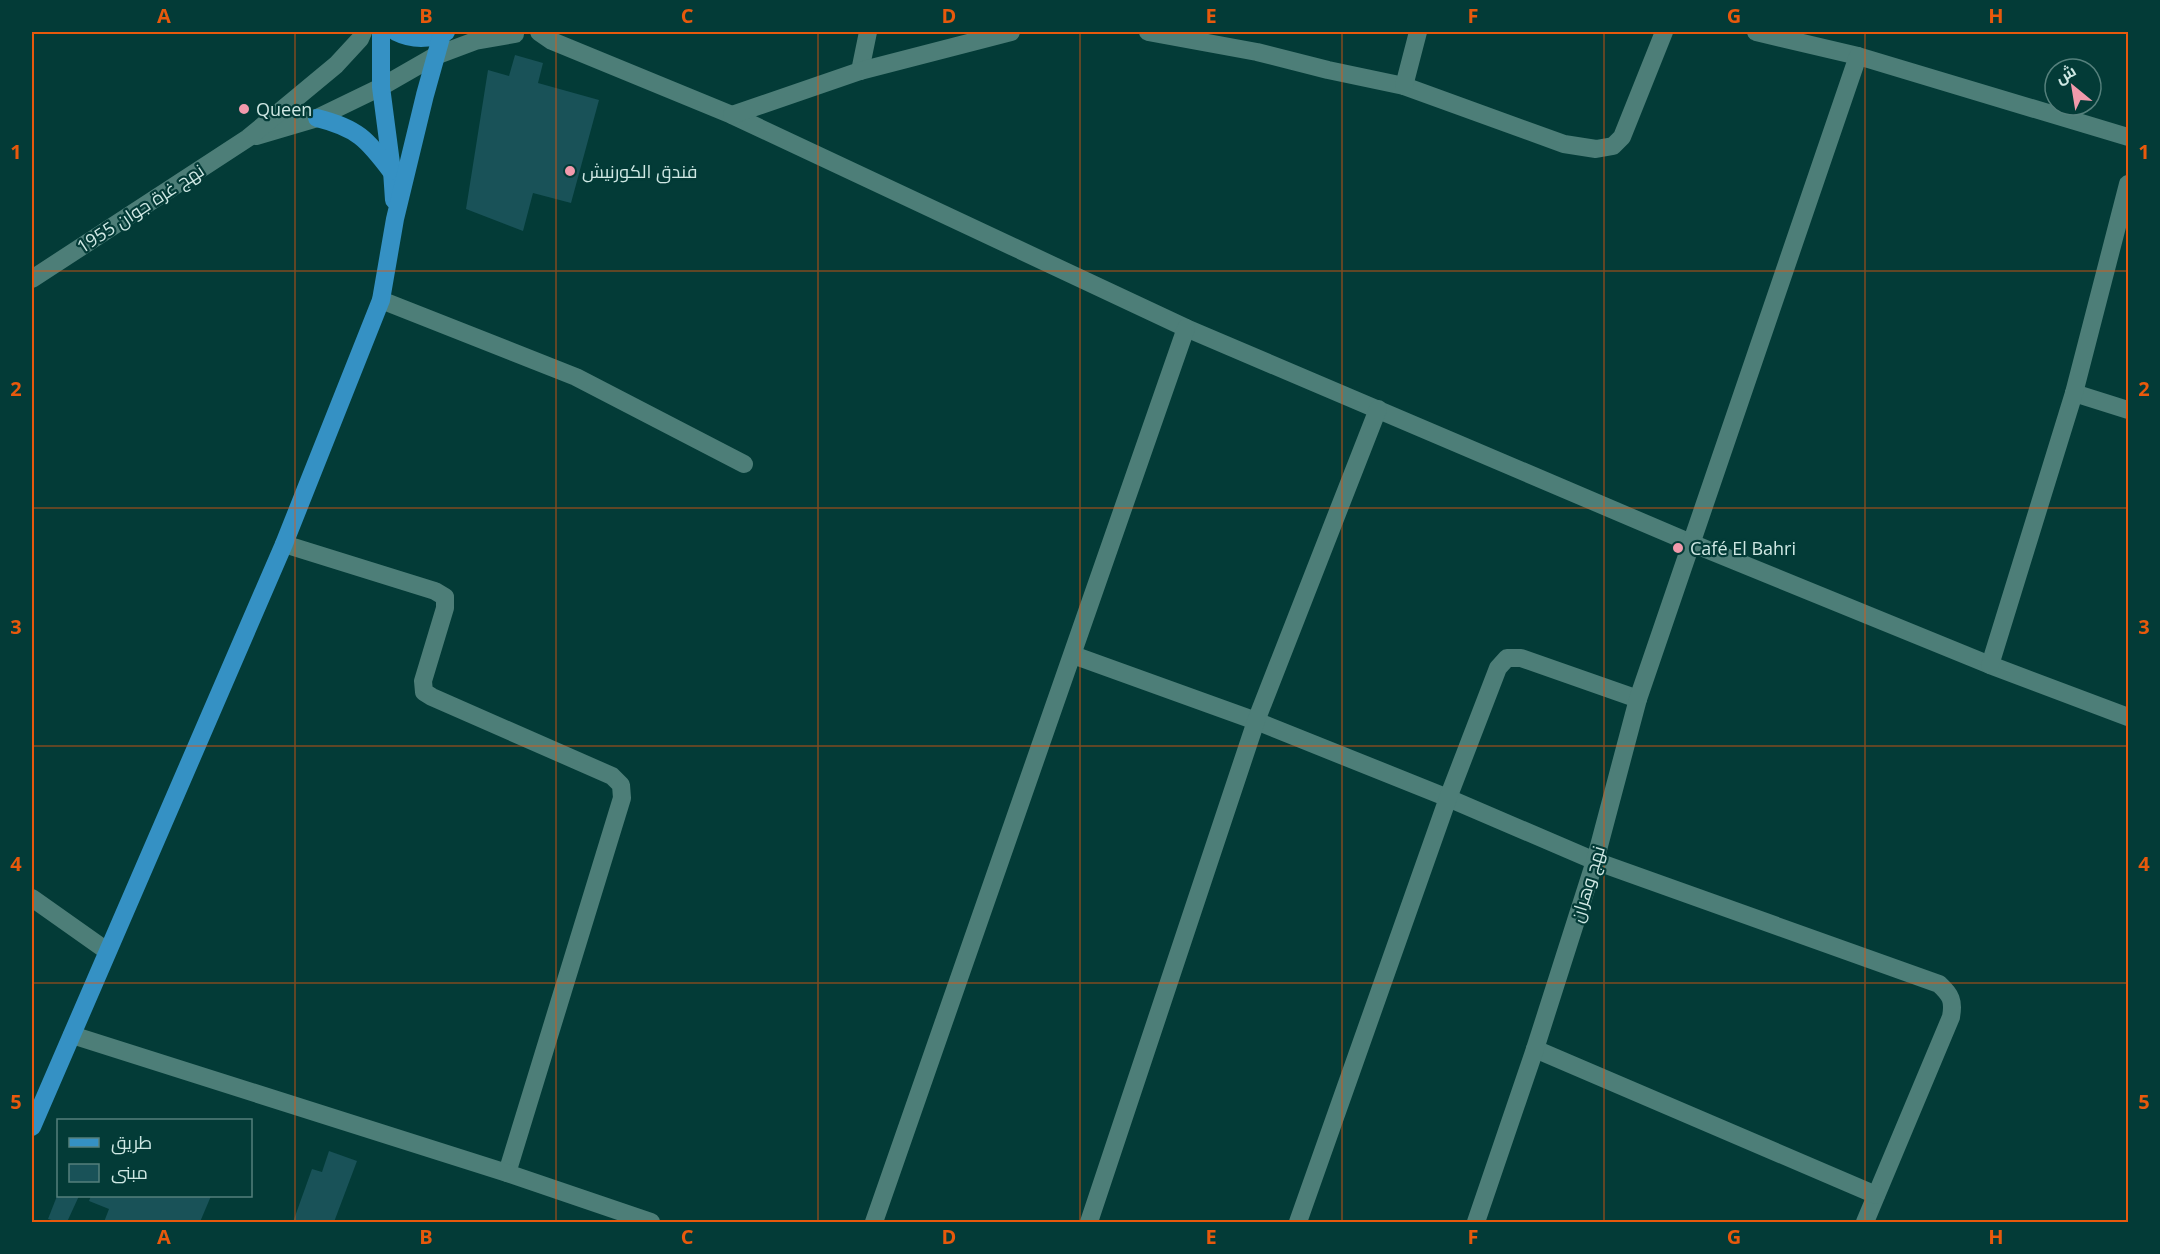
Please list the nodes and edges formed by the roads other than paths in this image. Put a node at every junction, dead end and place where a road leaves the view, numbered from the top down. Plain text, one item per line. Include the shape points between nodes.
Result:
1 (363, 32) edge
2 (381, 32) edge
3 (396, 32) edge
4 (868, 32) edge
5 (1011, 32) edge
6 (1148, 32) edge
7 (1418, 32) edge
8 (1665, 32) edge
9 (1756, 32) edge
10 (444, 33) edge
11 (507, 33) edge
12 (546, 36) edge
13 (435, 56) junction
14 (1858, 56) junction
15 (860, 71) junction
16 (1404, 86) junction
17 (381, 87) junction
18 (732, 116) junction
19 (317, 118) junction
20 (2128, 137) edge
21 (248, 138) junction
22 (392, 171) junction
23 (2128, 184) edge
24 (395, 219) junction
25 (32, 279) edge
26 (381, 300) junction
27 (1186, 328) junction
28 (2074, 393) junction
29 (1378, 409) junction
30 (2128, 410) edge
31 (744, 464) dead end
32 (1691, 543) junction
33 (284, 544) junction
34 (1073, 655) junction
35 (1990, 664) junction
36 (1638, 699) junction
37 (2128, 717) edge
38 (1256, 721) junction
39 (1448, 798) junction
40 (1595, 861) junction
41 (32, 898) edge
42 (107, 951) junction
43 (72, 1035) junction
44 (1535, 1049) junction
45 (32, 1126) edge
46 (507, 1173) junction
47 (1876, 1195) junction
48 (651, 1222) edge
49 (874, 1222) edge
50 (1089, 1222) edge
51 (1298, 1222) edge
52 (1476, 1222) edge
53 (1865, 1222) edge

1 - 21 street via 336,65
2 - 17 main road
3 - 10 main road via 413,38
4 - 15 street
5 - 15 street
6 - 16 street
7 - 16 street
8 - 16 street via 1622,138 1613,146 1596,149 1564,144
9 - 14 street
10 - 13 main road
11 - 12 street
11 - 13 street
12 - 18 street
13 - 17 street
13 - 24 main road
14 - 20 street
14 - 32 street, نهج وهران
15 - 18 street
17 - 19 street
17 - 22 main road
18 - 27 street
19 - 21 street
19 - 22 main road via 354,131 368,141
21 - 25 street, نهج غرة جوان 1955
22 - 24 main road
23 - 28 street
24 - 26 main road
26 - 31 street via 576,377
26 - 33 main road
27 - 29 street
27 - 34 street
28 - 30 street
28 - 35 street
29 - 32 street
29 - 38 street
32 - 35 street
32 - 36 street, نهج وهران
33 - 42 main road
33 - 46 street via 445,597 423,681 424,692 612,776 621,785 622,798
34 - 38 street
34 - 49 street
35 - 37 street
36 - 39 street via 1521,658 1508,658 1498,668
36 - 40 street, نهج وهران
38 - 39 street
38 - 50 street
39 - 40 street
39 - 51 street
40 - 44 street, نهج وهران
40 - 47 street via 1939,984 1950,994 1951,1017
41 - 42 street
42 - 43 main road
43 - 45 main road
43 - 46 street
44 - 47 street
44 - 52 street, نهج وهران
46 - 48 street
47 - 53 street

